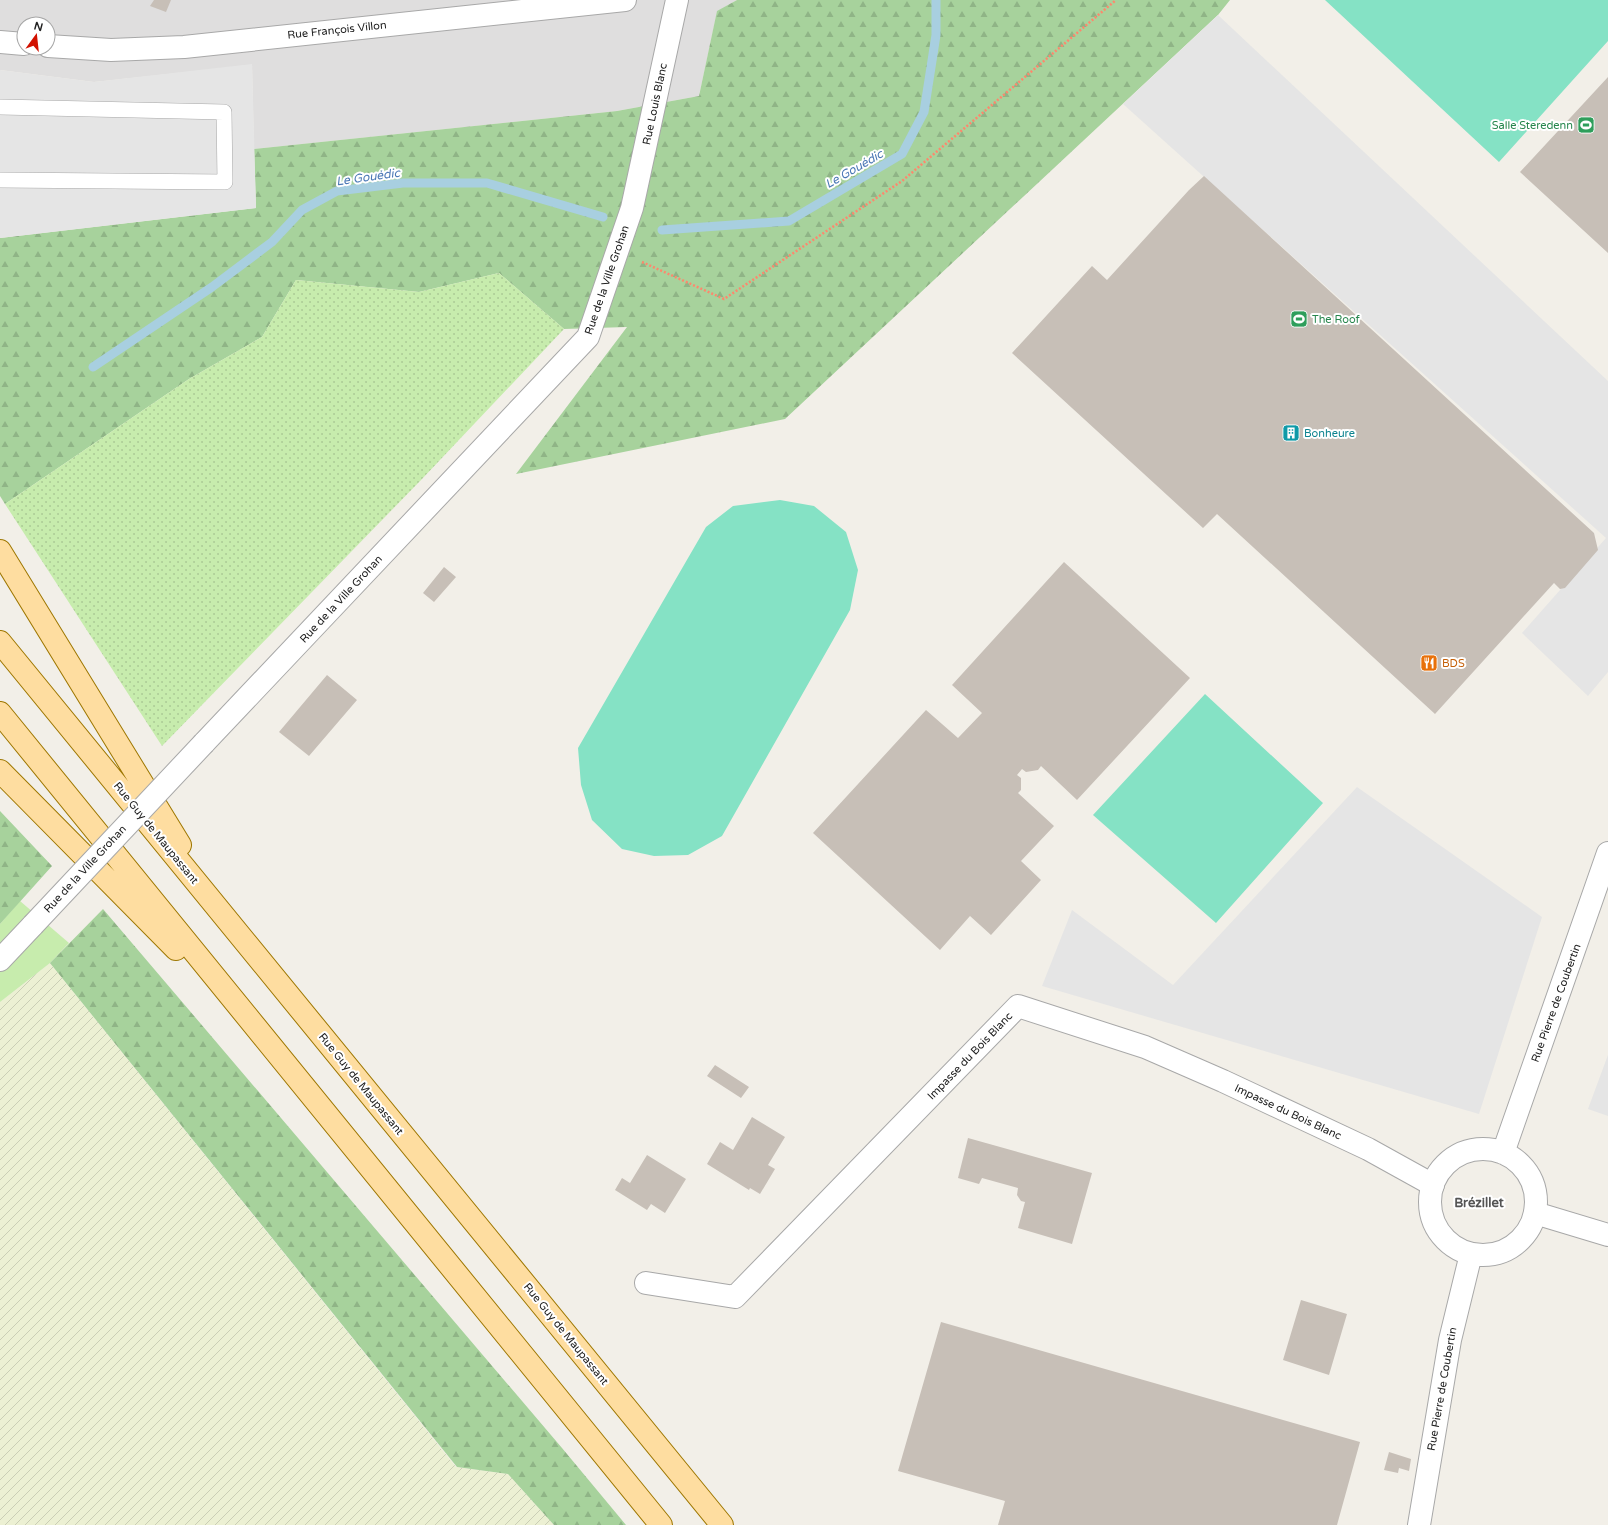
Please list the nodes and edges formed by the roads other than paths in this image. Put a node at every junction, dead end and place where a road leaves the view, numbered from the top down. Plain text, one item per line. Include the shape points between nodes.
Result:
1 (625, 0) edge
2 (677, 0) edge
3 (0, 42) edge
4 (16, 43) edge
5 (56, 47) edge
6 (0, 107) edge
7 (0, 180) edge
8 (632, 208) joint
9 (0, 551) edge
10 (0, 642) edge
11 (0, 713) edge
12 (0, 771) edge
13 (1608, 853) edge
14 (223, 915) junction
15 (0, 960) edge
16 (270, 1045) junction
17 (1503, 1153) junction
18 (1432, 1185) junction
19 (1535, 1213) junction
20 (1608, 1235) edge
21 (1471, 1254) junction
22 (646, 1283) dead end
23 (661, 1525) edge
24 (722, 1525) edge
25 (1419, 1525) edge

1 - 5 street, Rue François Villon via 184,47 111,50
2 - 8 street, Rue Louis Blanc
3 - 4 street
6 - 7 lane via 224,112 225,182
8 - 15 street, Rue de la Ville Grohan, bridge via 588,337
9 - 14 main road
10 - 14 main road, Rue Guy de Maupassant
11 - 16 main road
12 - 16 main road
13 - 17 street, Rue Pierre de Coubertin
14 - 24 main road, Rue Guy de Maupassant
16 - 23 main road
17 - 18 street via 1486,1149 1464,1153 1453,1158 1441,1170
17 - 19 street via 1519,1163 1530,1178 1536,1195
18 - 21 street via 1430,1202 1433,1220 1441,1235 1454,1247
18 - 22 street, Impasse du Bois Blanc via 1368,1149 1145,1047 1018,1006 736,1297
19 - 20 street
19 - 21 street via 1529,1229 1518,1243 1504,1251 1488,1255
21 - 25 street, Rue Pierre de Coubertin via 1450,1340

